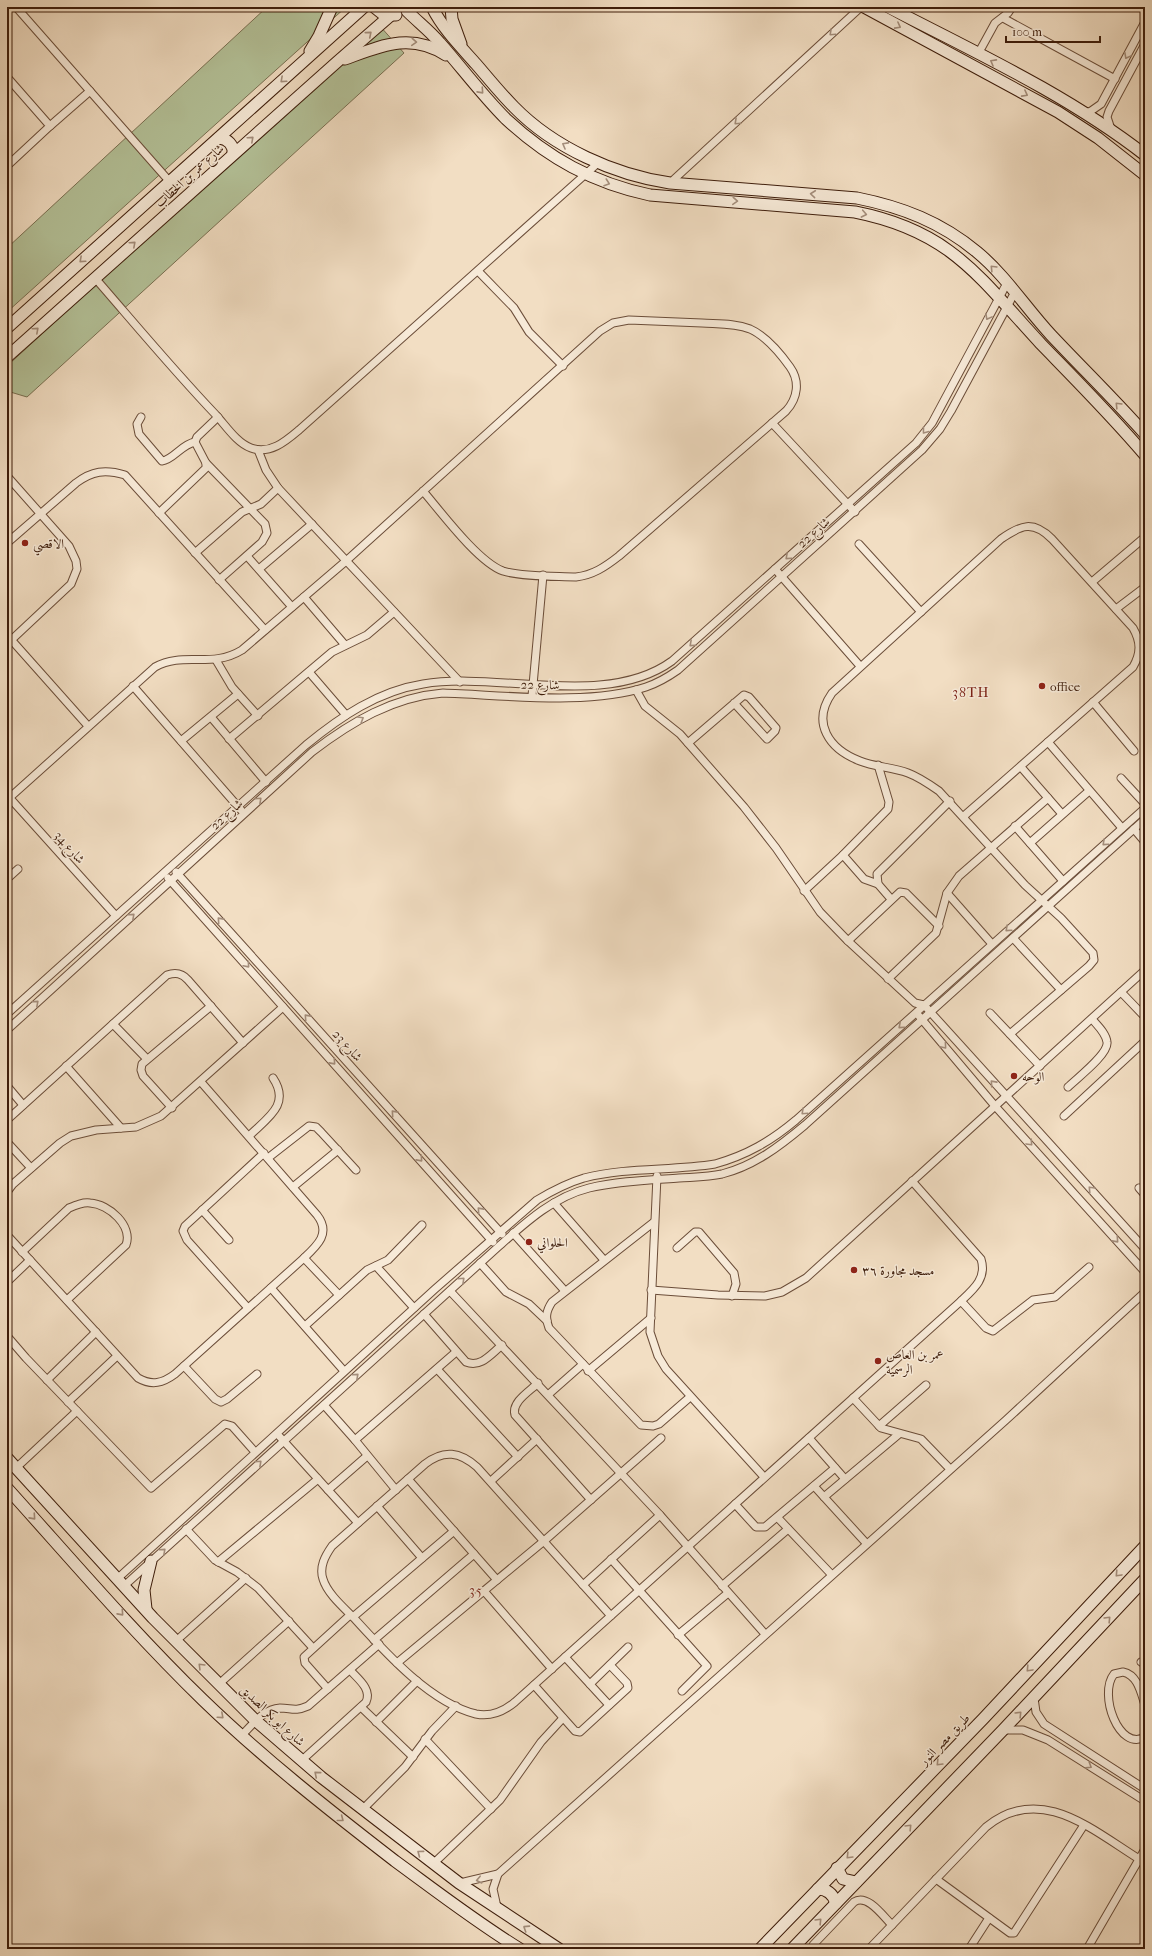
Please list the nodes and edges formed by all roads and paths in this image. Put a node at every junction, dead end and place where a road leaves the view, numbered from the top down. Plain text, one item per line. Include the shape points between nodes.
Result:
1 (16, 7) edge
2 (332, 7) edge
3 (364, 7) edge
4 (374, 7) edge
5 (432, 7) edge
6 (451, 7) edge
7 (862, 7) edge
8 (888, 7) edge
9 (1012, 7) edge
10 (410, 9) edge
11 (391, 16) junction
12 (1003, 18) junction
13 (1145, 22) edge
14 (1145, 44) edge
15 (464, 50) junction
16 (978, 54) junction
17 (336, 62) junction
18 (298, 67) junction
19 (461, 69) junction
20 (1009, 71) junction
21 (7, 77) edge
22 (1115, 78) junction
23 (1003, 82) junction
24 (90, 91) junction
25 (1085, 113) junction
26 (50, 126) junction
27 (1111, 130) junction
28 (544, 131) junction
29 (219, 138) junction
30 (535, 143) junction
31 (233, 154) junction
32 (1145, 155) edge
33 (598, 163) junction
34 (7, 166) edge
35 (1145, 174) edge
36 (586, 175) junction
37 (170, 182) junction
38 (670, 184) junction
39 (478, 270) junction
40 (95, 278) junction
41 (1011, 288) junction
42 (999, 297) junction
43 (1007, 306) junction
44 (7, 328) edge
45 (7, 357) edge
46 (563, 366) junction
47 (141, 417) dead end
48 (218, 417) junction
49 (772, 422) junction
50 (1144, 433) edge
51 (195, 442) junction
52 (258, 450) junction
53 (1145, 455) edge
54 (206, 463) junction
55 (7, 476) edge
56 (278, 488) junction
57 (423, 491) junction
58 (847, 503) junction
59 (251, 508) junction
60 (855, 512) junction
61 (159, 513) junction
62 (41, 514) junction
63 (312, 524) junction
64 (1144, 540) edge
65 (7, 543) edge
66 (859, 544) dead end
67 (195, 553) junction
68 (247, 556) junction
69 (346, 561) junction
70 (259, 569) junction
71 (775, 569) junction
72 (543, 575) junction
73 (782, 577) junction
74 (219, 580) junction
75 (1092, 582) junction
76 (1144, 588) edge
77 (304, 597) junction
78 (292, 607) junction
79 (1116, 609) junction
80 (394, 612) junction
81 (921, 612) junction
82 (265, 630) junction
83 (8, 639) edge
84 (345, 645) junction
85 (216, 660) junction
86 (860, 666) junction
87 (309, 672) junction
88 (460, 682) junction
89 (533, 684) junction
90 (133, 686) junction
91 (636, 690) junction
92 (238, 694) junction
93 (532, 696) junction
94 (734, 702) junction
95 (1093, 702) junction
96 (346, 715) junction
97 (258, 716) junction
98 (211, 717) junction
99 (88, 726) junction
100 (229, 739) junction
101 (181, 741) junction
102 (1048, 742) junction
103 (688, 743) junction
104 (1134, 751) dead end
105 (878, 765) junction
106 (1021, 767) junction
107 (1121, 778) dead end
108 (266, 782) junction
109 (1089, 791) junction
110 (8, 798) edge
111 (1048, 798) junction
112 (950, 801) junction
113 (1145, 804) edge
114 (238, 807) junction
115 (1145, 808) edge
116 (244, 813) junction
117 (1062, 814) junction
118 (964, 816) junction
119 (1145, 819) edge
120 (1016, 826) junction
121 (1122, 828) junction
122 (1134, 829) junction
123 (1030, 842) junction
124 (1145, 842) edge
125 (992, 847) junction
126 (843, 855) junction
127 (171, 867) junction
128 (18, 869) dead end
129 (164, 874) junction
130 (179, 874) junction
131 (7, 879) edge
132 (171, 881) junction
133 (1063, 881) junction
134 (878, 884) junction
135 (804, 891) junction
136 (947, 893) junction
137 (891, 899) junction
138 (1041, 900) junction
139 (1048, 906) junction
140 (116, 916) junction
141 (939, 926) junction
142 (1013, 938) junction
143 (848, 941) junction
144 (992, 944) junction
145 (1145, 970) edge
146 (888, 979) junction
147 (1062, 990) junction
148 (1121, 992) junction
149 (915, 1003) junction
150 (924, 1005) junction
151 (211, 1006) junction
152 (283, 1007) junction
153 (916, 1012) junction
154 (930, 1012) junction
155 (990, 1013) dead end
156 (7, 1014) edge
157 (1145, 1017) edge
158 (1092, 1018) junction
159 (921, 1019) junction
160 (113, 1024) junction
161 (7, 1030) edge
162 (1010, 1034) junction
163 (1145, 1041) edge
164 (243, 1043) junction
165 (147, 1059) junction
166 (66, 1066) junction
167 (1040, 1066) junction
168 (273, 1078) dead end
169 (201, 1082) junction
170 (7, 1086) edge
171 (1068, 1087) dead end
172 (1006, 1097) junction
173 (23, 1105) junction
174 (995, 1106) junction
175 (172, 1108) junction
176 (1064, 1116) dead end
177 (7, 1120) edge
178 (121, 1128) junction
179 (249, 1136) junction
180 (7, 1142) edge
181 (338, 1150) junction
182 (266, 1155) junction
183 (1062, 1159) junction
184 (31, 1168) junction
185 (657, 1169) junction
186 (356, 1170) dead end
187 (1055, 1170) junction
188 (1079, 1176) junction
189 (657, 1180) junction
190 (912, 1181) junction
191 (1068, 1186) junction
192 (293, 1187) junction
193 (1139, 1188) dead end
194 (7, 1192) edge
195 (1145, 1195) edge
196 (554, 1203) junction
197 (202, 1210) junction
198 (654, 1222) junction
199 (422, 1225) dead end
200 (500, 1231) junction
201 (513, 1233) junction
202 (7, 1235) edge
203 (491, 1239) junction
204 (506, 1239) junction
205 (229, 1240) dead end
206 (498, 1247) junction
207 (677, 1248) dead end
208 (1145, 1249) edge
209 (22, 1252) junction
210 (304, 1258) junction
211 (30, 1260) junction
212 (604, 1260) junction
213 (480, 1263) junction
214 (376, 1266) junction
215 (1089, 1267) dead end
216 (1145, 1272) edge
217 (7, 1282) edge
218 (271, 1288) junction
219 (565, 1290) junction
220 (652, 1290) junction
221 (450, 1291) junction
222 (1145, 1292) edge
223 (339, 1295) junction
224 (732, 1296) junction
225 (67, 1300) junction
226 (961, 1301) junction
227 (248, 1308) junction
228 (414, 1308) junction
229 (424, 1314) junction
230 (651, 1318) junction
231 (547, 1321) junction
232 (304, 1326) junction
233 (96, 1332) junction
234 (7, 1336) edge
235 (502, 1345) junction
236 (456, 1352) junction
237 (117, 1356) junction
238 (583, 1364) junction
239 (184, 1366) junction
240 (437, 1369) junction
241 (344, 1371) junction
242 (588, 1371) junction
243 (257, 1374) dead end
244 (46, 1380) junction
245 (538, 1383) junction
246 (926, 1384) dead end
247 (549, 1394) junction
248 (690, 1397) junction
249 (853, 1398) junction
250 (68, 1402) junction
251 (324, 1405) junction
252 (77, 1411) junction
253 (879, 1426) junction
254 (276, 1433) junction
255 (898, 1434) junction
256 (660, 1438) dead end
257 (809, 1438) junction
258 (355, 1440) junction
259 (537, 1440) junction
260 (283, 1441) junction
261 (255, 1452) junction
262 (367, 1456) junction
263 (518, 1457) junction
264 (7, 1458) edge
265 (16, 1468) junction
266 (835, 1468) junction
267 (950, 1469) junction
268 (622, 1473) junction
269 (764, 1477) junction
270 (318, 1479) junction
271 (408, 1479) junction
272 (845, 1479) junction
273 (490, 1481) junction
274 (814, 1486) junction
275 (7, 1488) edge
276 (328, 1490) junction
277 (396, 1490) junction
278 (824, 1497) junction
279 (591, 1500) junction
280 (735, 1504) junction
281 (377, 1506) junction
282 (660, 1515) junction
283 (778, 1518) junction
284 (358, 1523) junction
285 (788, 1528) junction
286 (186, 1529) junction
287 (454, 1531) junction
288 (544, 1541) junction
289 (866, 1543) junction
290 (688, 1546) junction
291 (1145, 1546) edge
292 (474, 1554) junction
293 (1140, 1557) edge
294 (422, 1558) junction
295 (611, 1559) junction
296 (151, 1561) junction
297 (218, 1562) junction
298 (128, 1568) junction
299 (831, 1574) junction
300 (136, 1575) junction
301 (246, 1578) junction
302 (1145, 1579) edge
303 (497, 1580) junction
304 (120, 1582) junction
305 (583, 1585) junction
306 (722, 1586) junction
307 (639, 1590) junction
308 (484, 1592) junction
309 (728, 1593) junction
310 (146, 1609) junction
311 (352, 1616) junction
312 (611, 1616) junction
313 (289, 1621) junction
314 (765, 1634) junction
315 (678, 1635) junction
316 (176, 1641) junction
317 (376, 1642) junction
318 (628, 1647) dead end
319 (313, 1648) junction
320 (565, 1657) junction
321 (397, 1663) junction
322 (610, 1665) junction
323 (552, 1669) junction
324 (350, 1670) junction
325 (417, 1681) junction
326 (219, 1684) junction
327 (590, 1684) junction
328 (534, 1685) junction
329 (328, 1689) junction
330 (682, 1691) dead end
331 (1034, 1698) junction
332 (1145, 1704) edge
333 (609, 1705) junction
334 (456, 1706) junction
335 (361, 1707) junction
336 (563, 1718) junction
337 (256, 1721) junction
338 (376, 1722) junction
339 (1003, 1730) junction
340 (242, 1735) junction
341 (1145, 1737) edge
342 (425, 1739) junction
343 (1075, 1744) junction
344 (1069, 1753) junction
345 (413, 1757) junction
346 (301, 1761) junction
347 (1145, 1789) edge
348 (1145, 1801) edge
349 (491, 1809) junction
350 (362, 1810) junction
351 (1084, 1825) junction
352 (1145, 1849) edge
353 (1139, 1859) junction
354 (434, 1863) junction
355 (837, 1868) junction
356 (498, 1874) junction
357 (936, 1879) junction
358 (856, 1882) junction
359 (459, 1883) junction
360 (818, 1889) junction
361 (836, 1903) junction
362 (499, 1911) junction
363 (989, 1918) junction
364 (892, 1925) junction
365 (813, 1945) dead end
366 (520, 1949) edge
367 (559, 1949) edge
368 (760, 1949) edge
369 (792, 1949) edge
370 (869, 1949) edge
371 (969, 1949) edge
372 (1087, 1949) edge

1 - 24 street
2 - 18 street via 319,36
3 - 18 street, شارع عمر بن الخطاب
4 - 11 street via 384,15
5 - 15 street via 448,33
6 - 15 street via 457,35
7 -> 23 street
7 -> 38 street
8 - 16 street
9 - 12 street
10 - 11 street
10 - 19 street
17 -> 11 street, شارع عمر بن الخطاب
12 - 16 street via 996,23
12 - 22 street
13 -> 22 street
14 - 27 street via 1109,111 1107,117
15 - 28 street via 514,107
20 -> 16 street
17 -> 19 street via 387,44 404,42 421,43 436,49 450,57
31 -> 17 street, شارع عمر بن الخطاب
18 -> 29 street, شارع عمر بن الخطاب
19 -> 30 street via 506,118
20 - 23 street
20 - 25 street
21 - 26 street
22 - 25 street via 1101,104
23 -> 35 street via 1078,124
24 - 26 street
24 - 37 street
25 - 27 street
26 - 34 street
27 - 32 street
28 - 30 street
33 -> 28 street
29 - 31 street via 230,143
29 - 37 street, شارع عمر بن الخطاب
30 - 36 street
40 -> 31 street, شارع عمر بن الخطاب
33 - 36 street
33 - 38 street via 647,180
36 - 39 street
36 -> 42 street via 626,190 650,195 802,206 881,217 941,244 975,271
37 -> 44 street, شارع عمر بن الخطاب
41 -> 38 street via 977,252 949,231 926,218 886,204 857,198 804,193
39 - 46 street via 514,308 528,332
39 - 52 street via 290,438 270,449
45 -> 40 street, شارع عمر بن الخطاب
40 - 48 street
41 - 42 street, شارع 22
41 - 43 street, شارع 22
50 -> 41 street via 1050,334
42 - 43 street
42 -> 58 street, شارع 22 via 924,433
43 - 53 street
43 - 60 street, شارع 22 via 940,429 918,455
46 - 49 street via 600,331 620,321 742,326 768,342 795,376 795,399 786,411
46 - 57 street
47 - 51 street via 137,424 138,434 161,460 166,461 186,444
48 - 51 street
48 - 52 street via 242,444
49 - 58 street
49 - 72 street via 602,569 576,577
51 - 54 street
52 - 56 street via 266,470
54 - 59 street
54 - 61 street via 204,470
55 - 62 street
56 - 59 street via 261,504
56 - 63 street
57 - 69 street
57 - 72 street via 494,567 511,572
58 - 60 street
58 -> 71 street, شارع 22
59 - 67 street via 242,512
59 - 68 street via 265,524 267,533 262,542
60 - 73 street, شارع 22
61 - 62 street via 125,475 113,471 100,471 88,474
61 - 67 street
62 - 65 street
62 - 83 street via 74,553 75,577 64,592
63 - 69 street
63 - 70 street
64 - 75 street
66 - 81 street
67 - 74 street
68 - 70 street
68 - 74 street
69 - 77 street
69 - 80 street
70 - 78 street
71 - 73 street
71 -> 89 street, شارع 22 via 672,661 653,673 632,680 604,684
72 - 89 street
73 - 86 street
73 - 91 street, شارع 22 via 678,670 658,682
74 - 82 street
75 - 79 street
75 - 81 street via 1045,532 1030,526 1019,528 1001,539
76 - 79 street
77 - 78 street
77 - 84 street
78 - 82 street
79 - 95 street via 1138,637 1138,658 1133,667
80 - 84 street via 367,635
80 - 88 street
81 - 86 street
82 - 85 street via 238,652
83 - 99 street
84 - 87 street via 332,652
85 - 90 street via 169,661 155,668
85 - 92 street
86 - 105 street via 825,702 822,722 825,732 840,750 862,762
87 - 96 street
87 - 97 street
88 - 89 street, شارع 22
88 - 96 street, شارع 22 via 405,687
89 - 93 street
90 - 99 street
90 - 101 street
91 - 93 street, شارع 22 via 590,696
91 - 103 street via 645,706
92 - 97 street
92 - 98 street
116 -> 93 street, شارع 22 via 323,744 366,716 393,703 415,696 443,693
94 - 94 street via 766,739 776,731 749,697 742,696
94 - 103 street
95 - 102 street
95 - 104 street
96 - 108 street, شارع 22 via 312,740
97 - 100 street
98 - 100 street
98 - 101 street
99 - 110 street
100 - 108 street
101 - 114 street
102 - 106 street
102 - 109 street
103 - 135 street via 760,827
105 - 112 street via 918,777
105 - 126 street via 889,802 888,809
106 - 111 street
106 - 118 street
107 - 113 street
108 - 114 street, شارع 22
109 - 117 street
109 - 121 street
110 - 140 street, شارع 34
111 - 117 street
111 - 120 street
112 - 118 street
112 - 134 street via 879,872 876,878
114 - 116 street
114 - 127 street, شارع 22
115 - 121 street
116 - 130 street, شارع 22
117 - 123 street
118 - 125 street
119 - 122 street
120 - 123 street
120 - 125 street
121 -> 133 street
122 - 124 street
122 - 139 street
123 - 133 street
125 - 136 street via 959,876
125 - 138 street
126 - 134 street via 864,879
126 - 135 street
127 - 129 street, شارع 22
127 - 130 street, شارع 23
128 - 131 street
129 - 132 street, شارع 23
129 - 140 street, شارع 22
130 - 132 street, شارع 22
200 -> 130 street, شارع 23
132 -> 152 street, شارع 23
161 -> 132 street, شارع 22
133 - 138 street
134 - 137 street
135 - 143 street
136 - 141 street
136 - 144 street
137 - 141 street via 904,892
137 - 143 street
138 - 139 street
138 -> 144 street
139 - 142 street
139 - 147 street via 1093,953 1094,958 1089,966
140 - 156 street, شارع 22
141 - 146 street via 930,940
142 - 147 street
142 - 154 street
143 - 146 street
144 - 150 street
145 - 148 street
146 - 149 street
147 - 162 street
148 - 157 street
148 - 158 street
149 - 150 street
149 - 153 street
150 - 153 street
150 - 154 street
151 - 160 street via 184,976 173,973 167,975
151 - 164 street
151 - 165 street
152 - 164 street
152 -> 203 street, شارع 23
153 - 159 street
153 -> 185 street via 796,1120 764,1145 716,1164
154 - 159 street
172 -> 154 street
155 - 162 street
158 - 167 street
158 - 171 street via 1106,1036 1108,1046 1103,1054
159 -> 174 street
159 - 189 street via 790,1138 764,1156 722,1174
160 - 165 street
160 - 166 street
162 - 167 street
163 - 176 street
164 - 169 street
165 - 175 street via 142,1064 143,1076
166 - 173 street
166 - 178 street
167 - 172 street
168 - 179 street via 280,1095 278,1107
169 - 175 street
169 - 179 street
170 - 173 street
172 - 174 street
172 - 183 street
173 - 177 street
174 -> 187 street
174 - 190 street
175 - 178 street via 149,1123
178 - 184 street via 83,1132 71,1136
179 - 182 street
180 - 184 street
181 - 182 street via 316,1128 309,1126
181 - 186 street
181 - 192 street
182 - 192 street
182 - 197 street
183 - 187 street via 1062,1168
183 - 188 street
184 - 194 street
185 - 189 street
185 - 200 street via 603,1174 566,1185 537,1200
187 - 191 street
188 - 191 street via 1072,1177 1068,1181
208 -> 188 street
189 - 196 street via 588,1188
189 - 198 street
190 - 224 street via 792,1288 765,1296
190 - 226 street via 981,1259 981,1278
191 -> 216 street
192 - 210 street via 323,1226 322,1239
193 - 195 street
196 - 201 street
196 - 212 street
197 - 205 street
197 - 227 street via 185,1226 184,1236
198 - 212 street
198 - 220 street
199 - 214 street via 391,1258
200 - 203 street
200 - 204 street, شارع 23
201 - 204 street
201 - 219 street
202 - 209 street
203 - 206 street, شارع 23
203 - 228 street
204 - 206 street
206 - 213 street
207 - 224 street via 695,1232 699,1232 734,1273 736,1284
209 - 211 street
209 - 225 street via 69,1208 79,1204 100,1204 125,1226 128,1232 126,1245
210 - 218 street
210 - 223 street
211 - 217 street
211 - 225 street
212 - 219 street
221 -> 213 street
213 - 231 street via 506,1292 529,1304
214 - 223 street via 367,1270
214 - 228 street
215 - 226 street via 1055,1297 1033,1300 993,1331 986,1328
218 - 227 street
218 - 232 street
219 - 231 street via 548,1308
220 - 224 street
220 - 230 street
221 - 229 street
221 - 235 street
222 - 267 street
223 - 232 street
225 - 233 street
226 - 249 street
227 - 239 street
228 - 241 street
229 - 236 street
251 -> 229 street
230 - 242 street
230 - 248 street via 650,1332 658,1356
231 - 238 street via 549,1328
232 - 241 street
233 - 237 street
233 - 244 street
234 - 244 street
235 - 236 street via 477,1364 466,1362
235 - 245 street
236 - 240 street
237 - 239 street via 138,1378 153,1384 168,1379
237 - 250 street
238 - 242 street
238 - 247 street
239 - 243 street via 215,1399 221,1402
240 - 258 street
240 - 263 street
241 - 254 street
242 - 248 street via 637,1421 647,1426 664,1421
244 - 250 street
245 - 247 street
245 - 259 street via 514,1409 515,1415
246 - 253 street
247 - 268 street
248 - 269 street
249 - 253 street
249 - 257 street
250 - 252 street
251 - 258 street
251 - 260 street
252 - 261 street via 151,1488 225,1424 232,1426
252 - 265 street
253 - 255 street
254 - 260 street
254 - 261 street
255 - 267 street via 920,1438
255 - 272 street
256 - 268 street
257 - 266 street
257 - 269 street
258 - 262 street
259 - 263 street
259 - 279 street
260 - 270 street
286 -> 260 street
261 - 298 street
262 - 276 street
262 - 277 street
263 - 273 street
264 - 265 street, شارع ابو بكر الصديق
265 - 304 street, شارع ابو بكر الصديق
266 - 272 street
266 - 274 street
267 - 289 street
268 - 279 street
268 - 282 street
269 - 280 street
270 - 276 street
270 - 297 street
271 - 273 street via 432,1458 448,1453 464,1456
271 - 277 street
271 - 287 street
272 - 278 street
273 - 288 street
274 - 278 street
274 - 283 street
275 -> 340 street via 167,1663
276 - 284 street
277 - 281 street
278 - 289 street
279 - 288 street
280 - 283 street via 756,1527 765,1527
280 - 290 street
281 - 284 street
281 - 294 street
282 - 290 street
282 - 295 street
283 - 285 street
284 - 311 street via 326,1554 321,1572 326,1586
285 - 299 street
285 - 306 street
296 -> 286 street
286 - 297 street
287 - 292 street
287 - 294 street
288 - 303 street
288 - 305 street
289 - 299 street
290 - 306 street
290 - 307 street
291 - 293 street, طريق مصر النور
292 - 303 street
292 - 317 street
293 -> 355 street, طريق مصر النور
294 - 311 street
295 - 305 street
295 - 307 street
296 - 300 street
296 - 310 street via 145,1585
297 - 301 street
298 - 300 street
298 - 304 street
299 - 314 street
300 - 304 street
301 - 313 street
301 - 316 street
331 -> 302 street
303 - 308 street
304 - 310 street, شارع ابو بكر الصديق
305 - 312 street
306 - 309 street
307 - 312 street
307 - 315 street
308 - 321 street
308 - 323 street
309 - 314 street
309 - 315 street
310 - 316 street, شارع ابو بكر الصديق
311 - 317 street
311 - 319 street
312 - 320 street
313 - 319 street
313 - 326 street
314 - 356 street
315 - 330 street via 707,1666
326 -> 316 street, شارع ابو بكر الصديق
317 - 321 street
317 - 324 street
318 - 322 street
319 - 329 street via 305,1654 304,1660
320 - 323 street
320 - 327 street
321 - 325 street
322 - 327 street
322 - 333 street via 627,1682 628,1687
323 - 328 street
324 - 329 street
324 - 335 street via 368,1691 366,1702
325 - 334 street
325 - 338 street
326 - 337 street, شارع ابو بكر الصديق
327 - 333 street
328 - 334 street via 508,1708 492,1715 476,1714
328 - 336 street
329 - 337 street via 308,1706 299,1710 272,1710
339 -> 331 street
331 - 343 street via 1036,1712 1044,1724
332 - 341 street via 1134,1678 1123,1672 1114,1674 1108,1694 1112,1716 1120,1728 1131,1737
333 - 336 street via 580,1732 575,1731
334 - 342 street
335 - 338 street
335 - 346 street
336 - 349 street via 541,1742 508,1790
337 - 340 street
337 - 346 street, شارع ابو بكر الصديق
338 - 345 street
339 - 344 street via 1032,1732
358 -> 339 street
340 -> 366 street via 365,1838 458,1908
342 - 345 street
342 - 349 street
343 - 344 street
343 - 347 street
344 -> 348 street
345 - 350 street
350 -> 346 street, شارع ابو بكر الصديق
349 - 354 street
354 -> 350 street, شارع ابو بكر الصديق
351 - 353 street
351 - 357 street via 1057,1812 1041,1809 1024,1809 1008,1813 986,1827
351 - 363 street via 1015,1932 1010,1933
352 - 353 street
353 - 372 street
354 - 359 street, شارع ابو بكر الصديق
355 - 358 street via 843,1879
355 - 360 street, طريق مصر النور
356 -> 359 street
356 - 362 street via 493,1889
357 - 363 street
357 - 364 street
358 - 361 street
359 - 362 street, شارع ابو بكر الصديق
360 - 361 street via 826,1890 834,1897
360 - 368 street, طريق مصر النور
369 -> 361 street
367 -> 362 street, شارع ابو بكر الصديق
363 - 371 street
364 - 365 street via 866,1900 860,1899 854,1902
364 - 370 street

